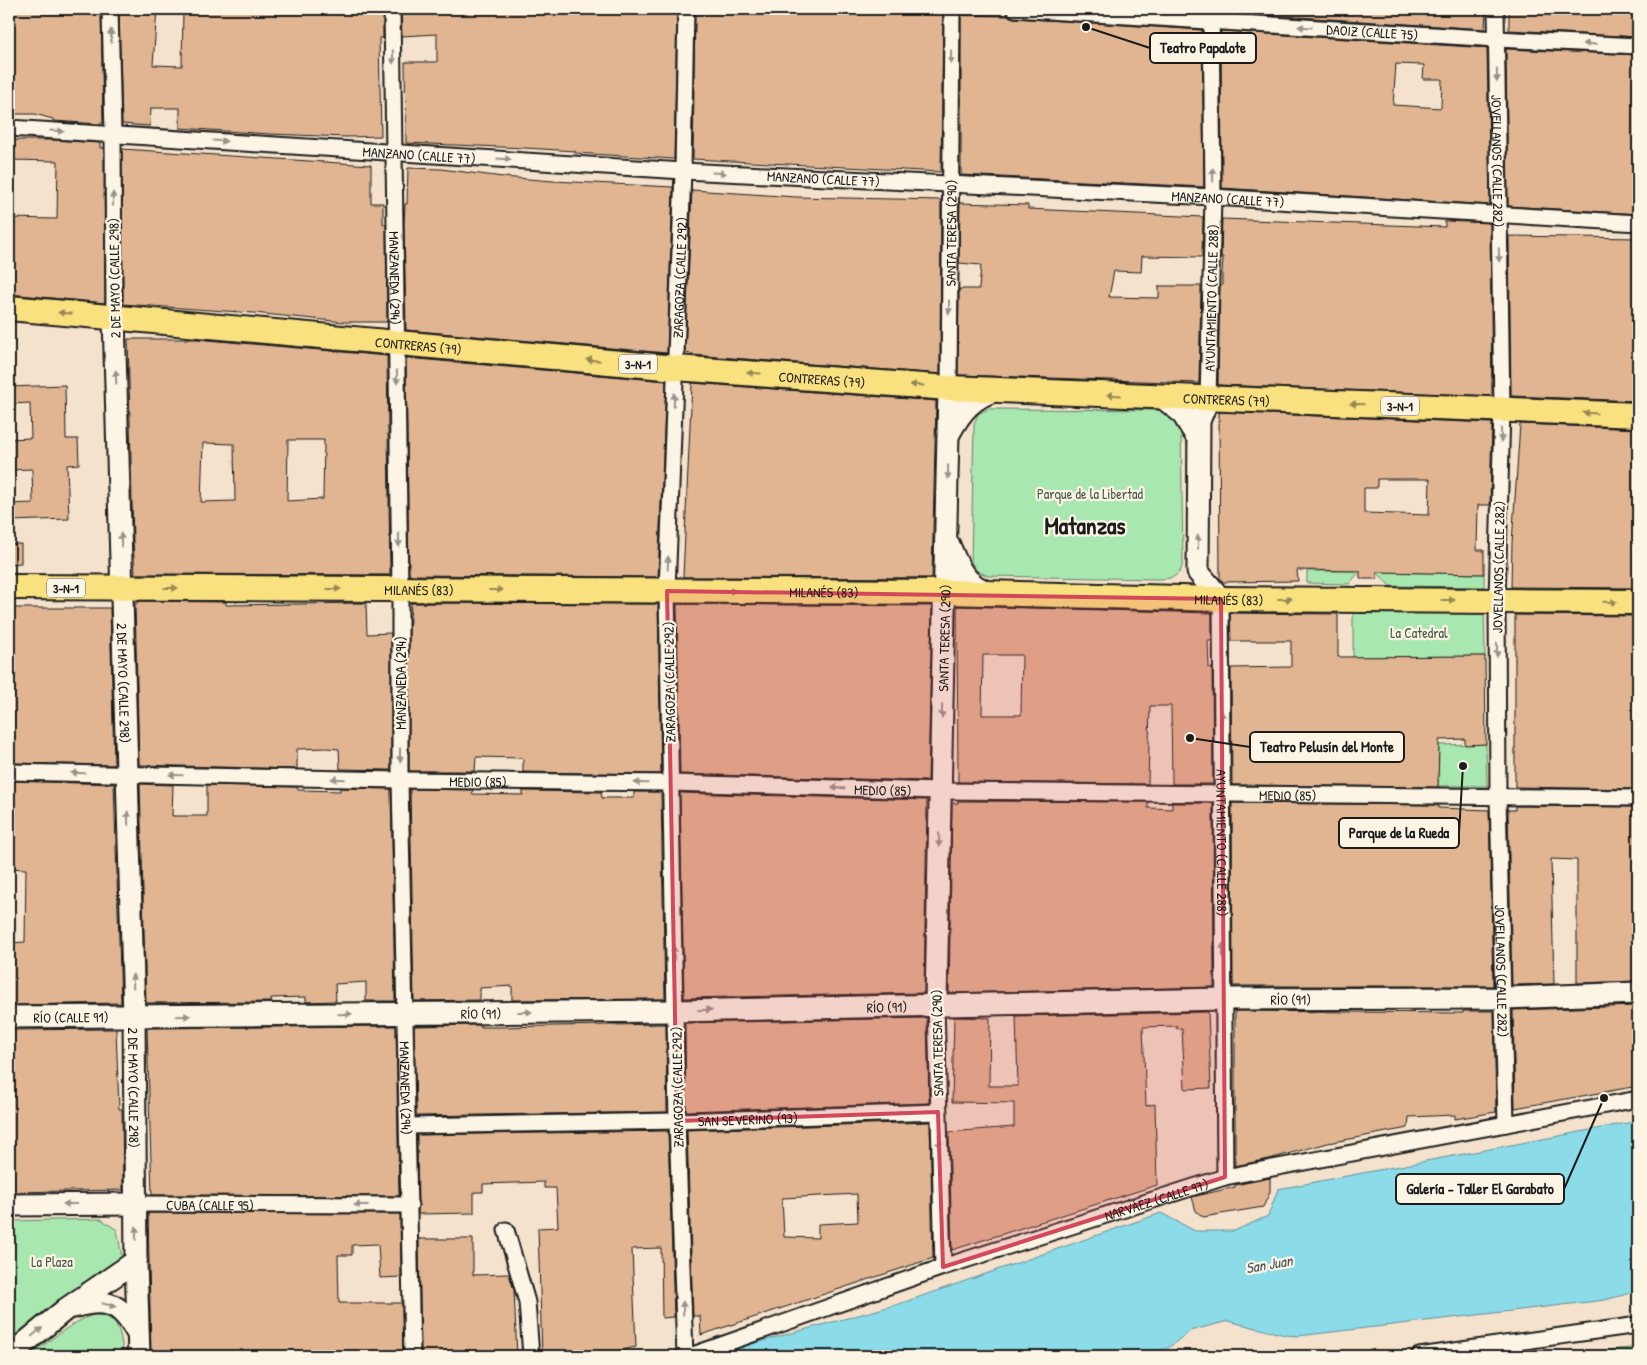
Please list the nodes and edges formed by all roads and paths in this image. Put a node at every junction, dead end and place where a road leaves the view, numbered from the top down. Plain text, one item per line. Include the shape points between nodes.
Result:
1 (110, 9) edge
2 (392, 9) edge
3 (686, 9) edge
4 (952, 9) edge
5 (1015, 9) edge
6 (1496, 9) edge
7 (1211, 15) edge
8 (1497, 40) junction
9 (1638, 46) edge
10 (9, 128) edge
11 (113, 134) junction
12 (395, 152) junction
13 (683, 171) junction
14 (950, 185) junction
15 (1213, 197) junction
16 (1499, 215) junction
17 (1638, 223) edge
18 (9, 308) edge
19 (114, 318) junction
20 (396, 342) junction
21 (676, 368) junction
22 (949, 388) junction
23 (997, 390) junction
24 (1162, 397) junction
25 (1208, 399) junction
26 (1502, 409) junction
27 (1638, 415) edge
28 (948, 436) junction
29 (1198, 439) junction
30 (947, 540) junction
31 (1198, 572) junction
32 (9, 587) edge
33 (122, 588) junction
34 (400, 590) junction
35 (667, 591) junction
36 (946, 592) junction
37 (995, 594) junction
38 (1167, 598) junction
39 (1221, 599) junction
40 (1497, 600) junction
41 (1638, 602) edge
42 (9, 772) edge
43 (127, 774) junction
44 (400, 780) junction
45 (671, 783) junction
46 (939, 791) junction
47 (1222, 794) junction
48 (1498, 796) junction
49 (1638, 798) edge
50 (1638, 993) edge
51 (1504, 998) junction
52 (1224, 999) junction
53 (936, 1004) junction
54 (675, 1011) junction
55 (404, 1013) junction
56 (134, 1016) junction
57 (9, 1017) edge
58 (1638, 1100) edge
59 (938, 1112) junction
60 (677, 1121) junction
61 (1506, 1124) junction
62 (408, 1126) junction
63 (1225, 1177) junction
64 (136, 1204) junction
65 (9, 1205) edge
66 (410, 1205) junction
67 (506, 1230) dead end
68 (136, 1261) junction
69 (943, 1267) junction
70 (66, 1309) junction
71 (1638, 1325) edge
72 (138, 1335) junction
73 (9, 1356) edge
74 (138, 1356) edge
75 (412, 1356) edge
76 (531, 1356) edge
77 (685, 1356) edge
78 (690, 1356) edge
79 (1419, 1356) edge

11 -> 1 street, 2 DE MAYO (CALLE 298)
2 -> 12 street, MANZANEDA (294)
3 - 13 street, ZARAGOZA (CALLE 292)
4 -> 14 street, SANTA TERESA (290)
5 - 7 street, DAOIZ (CALLE 75)
6 - 8 street, JOVELLANOS (CALLE 282)
8 -> 7 street, DAOIZ (CALLE 75)
15 -> 7 street, AYUNTAMIENTO (CALLE 288)
9 -> 8 street, DAOIZ (CALLE 75)
8 -> 16 street, JOVELLANOS (CALLE 282)
10 -> 11 street, MANZANO (CALLE 77)
11 -> 12 street, MANZANO (CALLE 77)
19 -> 11 street, 2 DE MAYO (CALLE 298)
12 -> 13 street, MANZANO (CALLE 77)
12 - 20 street, MANZANEDA (294)
13 -> 14 street, MANZANO (CALLE 77)
13 - 21 street, ZARAGOZA (CALLE 292)
14 - 15 street, MANZANO (CALLE 77)
14 -> 22 street, SANTA TERESA (290)
15 - 16 street, MANZANO (CALLE 77)
15 - 25 street, AYUNTAMIENTO (CALLE 288)
16 - 17 street, MANZANO (CALLE 77)
16 -> 26 street, JOVELLANOS (CALLE 282)
19 -> 18 main road, CONTRERAS (79) / 3-N-1
19 - 20 main road, CONTRERAS (79) / 3-N-1
33 -> 19 street, 2 DE MAYO (CALLE 298)
21 -> 20 main road, CONTRERAS (79) / 3-N-1
20 -> 34 street, MANZANEDA (294)
22 -> 21 main road, CONTRERAS (79) / 3-N-1
35 -> 21 street, ZARAGOZA (CALLE 292)
22 - 23 main road, CONTRERAS (79) / 3-N-1
22 - 28 street, SANTA TERESA (290)
24 -> 23 main road, CONTRERAS (79) / 3-N-1
23 - 28 street via 971,403
24 - 25 main road, CONTRERAS (79) / 3-N-1
24 - 29 street via 1182,413
26 -> 25 main road, CONTRERAS (79) / 3-N-1
25 - 29 street, AYUNTAMIENTO (CALLE 288) via 1198,421
27 -> 26 main road, CONTRERAS (79) / 3-N-1
26 -> 40 street, JOVELLANOS (CALLE 282)
28 -> 30 street, SANTA TERESA (290)
31 -> 29 street, AYUNTAMIENTO (CALLE 288)
30 - 36 street, SANTA TERESA (290)
30 - 37 street via 967,580 982,591
31 - 38 street via 1184,590
31 - 39 street
32 - 33 main road, MILANÉS (83) / 3-N-1
33 -> 34 main road, MILANÉS (83) / 3-N-1
33 - 43 street, 2 DE MAYO (CALLE 298)
34 -> 35 main road, MILANÉS (83) / 3-N-1
34 -> 44 street, MANZANEDA (294)
35 -> 36 main road, MILANÉS (83) / 3-N-1
35 - 45 street, ZARAGOZA (CALLE 292)
36 - 37 main road, MILANÉS (83) / 3-N-1
36 -> 46 street, SANTA TERESA (290)
37 - 38 main road, MILANÉS (83) / 3-N-1
38 - 39 main road, MILANÉS (83) / 3-N-1
39 -> 40 main road, MILANÉS (83) / 3-N-1
47 -> 39 street, AYUNTAMIENTO (CALLE 288)
40 -> 41 main road, MILANÉS (83) / 3-N-1
40 -> 48 street, JOVELLANOS (CALLE 282)
43 -> 42 street, MEDIO (85)
44 -> 43 street, MEDIO (85)
56 -> 43 street, 2 DE MAYO (CALLE 298)
45 -> 44 street, MEDIO (85)
44 - 55 street, MANZANEDA (294)
46 -> 45 street, MEDIO (85)
54 -> 45 street, ZARAGOZA (CALLE 292)
46 - 47 street, MEDIO (85)
46 -> 53 street, SANTA TERESA (290)
47 - 48 street, MEDIO (85)
52 -> 47 street, AYUNTAMIENTO (CALLE 288)
48 - 49 street, MEDIO (85)
48 - 51 street, JOVELLANOS (CALLE 282)
50 - 51 street, RÍO (91)
51 - 52 street, RÍO (91)
51 - 61 street, JOVELLANOS (CALLE 282)
52 - 53 street, RÍO (91)
52 - 63 street, AYUNTAMIENTO (CALLE 288)
54 -> 53 street, RÍO (91)
53 - 59 street, SANTA TERESA (290)
55 -> 54 street, RÍO (91)
54 - 60 street, ZARAGOZA (CALLE 292)
56 -> 55 street, RÍO (91)
55 - 62 street, MANZANEDA (294)
56 - 57 street, RÍO (CALLE 91)
56 - 64 street, 2 DE MAYO (CALLE 298)
58 - 61 street, NARVÁEZ (CALLE 97)
59 - 60 street, SAN SEVERINO (93)
59 -> 69 street, SANTA TERESA (290)
60 - 62 street, SAN SEVERINO (93)
77 -> 60 street, ZARAGOZA (CALLE 292)
61 - 63 street, NARVÁEZ (CALLE 97)
62 - 66 street, MANZANEDA (294)
63 - 69 street, NARVÁEZ (CALLE 97)
64 -> 65 street, CUBA (CALLE 95)
66 -> 64 street, CUBA (CALLE 95)
68 -> 64 street, 2 DE MAYO (CALLE 298)
66 - 75 street, MANZANEDA (294)
67 - 76 street via 527,1302
68 - 70 street
68 - 72 street, 2 DE MAYO (CALLE 298)
69 - 78 street, NARVÁEZ (CALLE 97)
70 -> 72 street via 95,1302 116,1307 129,1318
73 -> 70 street
71 - 79 street
72 - 74 street, 2 DE MAYO (CALLE 298)

